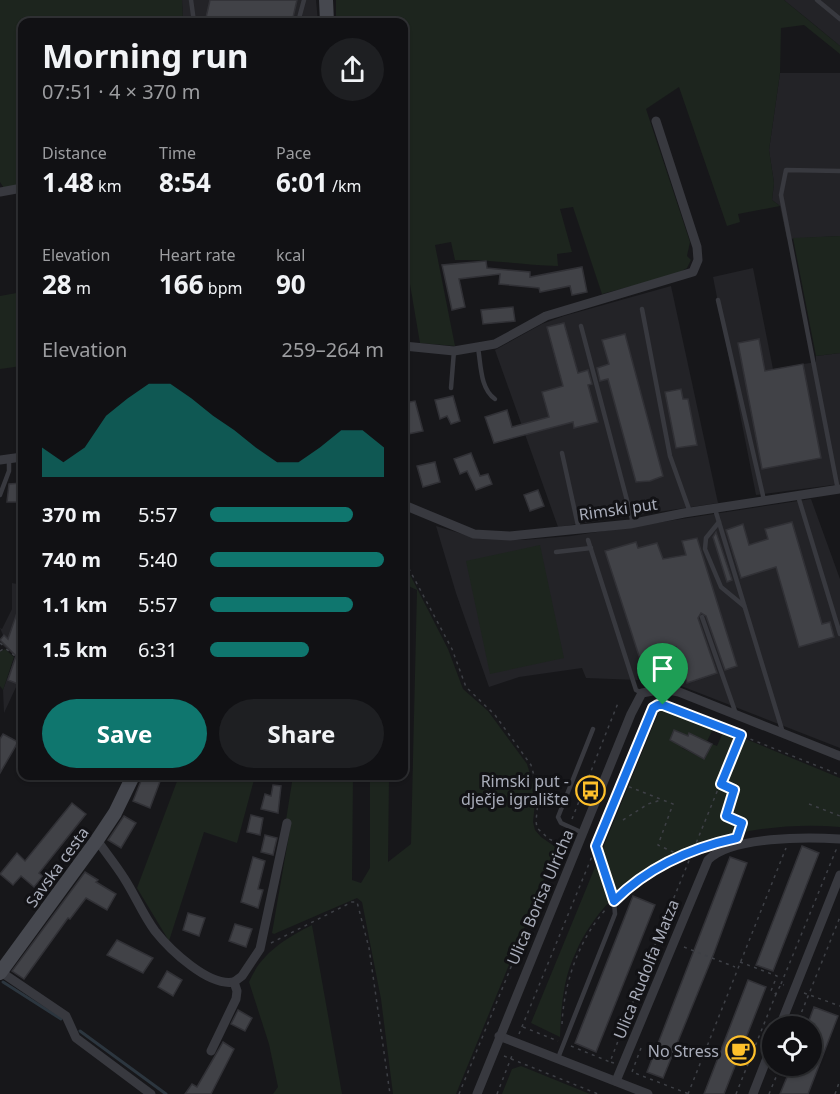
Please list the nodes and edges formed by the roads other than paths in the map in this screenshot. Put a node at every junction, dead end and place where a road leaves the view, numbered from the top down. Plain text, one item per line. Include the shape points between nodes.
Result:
1 (191, 0) edge
2 (304, 0) edge
3 (326, 0) edge
4 (817, 0) edge
5 (193, 18) edge
6 (299, 18) edge
7 (327, 18) edge
8 (840, 19) edge
9 (656, 121) dead end
10 (840, 171) edge
11 (18, 189) edge
12 (0, 192) edge
13 (718, 300) dead end
14 (642, 309) dead end
15 (581, 326) dead end
16 (408, 346) edge
17 (478, 348) junction
18 (454, 351) junction
19 (451, 388) dead end
20 (495, 399) dead end
21 (562, 453) dead end
22 (4, 460) edge
23 (839, 489) edge
24 (0, 495) edge
25 (798, 496) junction
26 (764, 500) junction
27 (408, 507) edge
28 (714, 508) junction
29 (690, 512) junction
30 (719, 522) junction
31 (633, 523) junction
32 (579, 530) junction
33 (588, 540) dead end
34 (591, 548) junction
35 (556, 552) dead end
36 (744, 606) junction
37 (702, 617) dead end
38 (840, 634) edge
39 (649, 668) dead end
40 (680, 692) junction
41 (642, 693) junction
42 (736, 714) junction
43 (593, 729) dead end
44 (783, 733) junction
45 (840, 756) edge
46 (131, 780) edge
47 (287, 823) dead end
48 (583, 833) junction
49 (840, 839) edge
50 (97, 840) junction
51 (840, 875) edge
52 (614, 901) road end
53 (1, 972) edge
54 (234, 982) junction
55 (784, 1016) edge
56 (499, 1036) junction
57 (211, 1051) dead end
58 (558, 1059) junction
59 (762, 1071) edge
60 (616, 1081) junction
61 (151, 1094) edge
62 (477, 1094) edge
63 (648, 1094) edge
64 (753, 1094) edge

1 - 5 lane
2 - 6 lane
3 - 7 street
4 - 8 lane
9 - 17 street via 697,247 698,260 693,272 546,316 495,344
10 - 23 lane via 786,171 781,195
11 - 12 street
13 - 26 lane
14 - 29 lane via 670,456
15 - 31 lane
16 - 18 street
17 - 18 street
17 - 20 lane via 481,375
18 - 19 lane
21 - 32 lane
22 - 24 lane via 9,471
23 - 25 street, Rimski put
25 - 26 street, Rimski put
25 - 38 lane
26 - 28 street, Rimski put
27 - 32 street, Rimski put via 474,534 510,536
28 - 29 street, Rimski put
28 - 30 lane
29 - 31 street, Rimski put
30 - 36 lane
30 - 36 lane via 706,538 705,549 721,587
31 - 32 street, Rimski put
33 - 34 lane
34 - 35 lane
34 - 41 lane via 636,690
36 - 44 lane
37 - 42 lane
39 - 40 lane via 670,661
40 - 41 street via 656,689
40 - 42 street
41 - 48 street, Ulica Borisa Ulricha
42 - 44 street
43 - 48 lane via 558,817 561,823
44 - 45 street
46 - 50 street, Savska cesta
47 - 54 street via 260,948
48 - 56 street, Ulica Borisa Ulricha
49 - 60 street, Ulica Rudolfa Matza via 764,840 718,852 708,860
50 - 53 street, Savska cesta
50 - 54 street via 164,942 211,980
51 - 55 street
52 - 58 lane via 615,914
53 - 61 street via 66,1016 76,1038
54 - 57 street via 236,999
56 - 58 street
56 - 62 street, Ulica Borisa Ulricha
58 - 60 street
59 - 64 street
60 - 63 street

